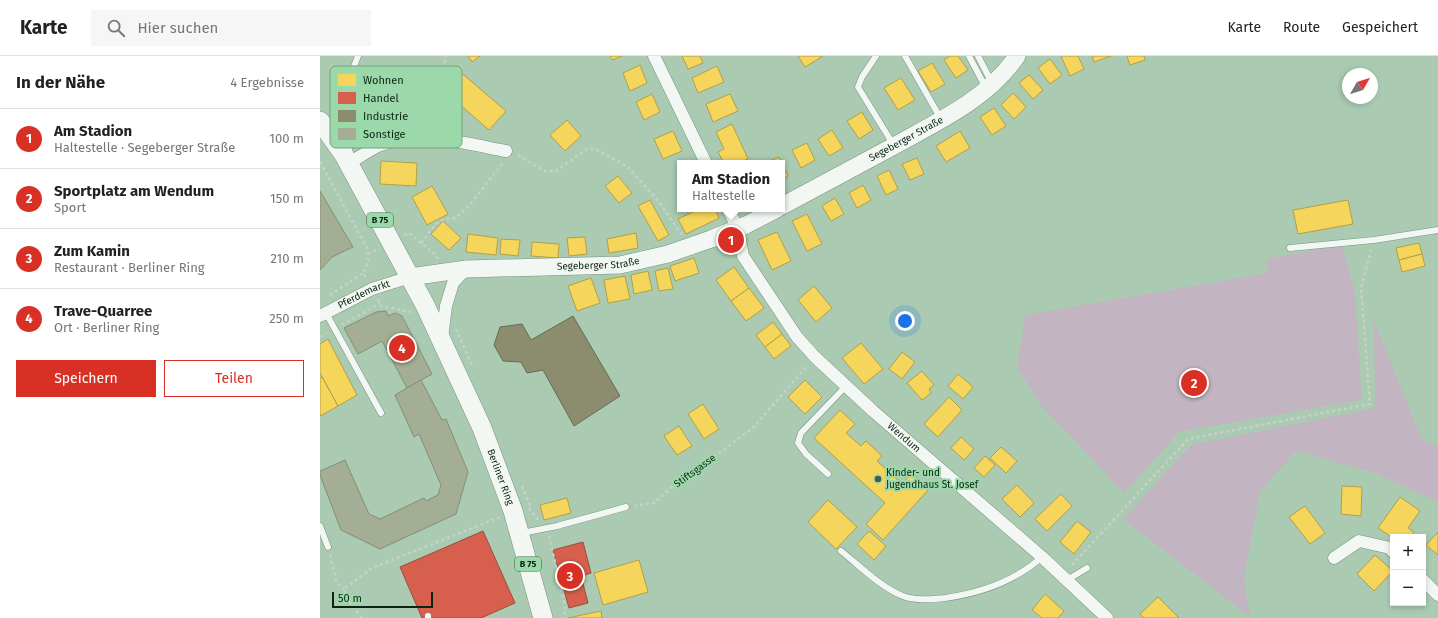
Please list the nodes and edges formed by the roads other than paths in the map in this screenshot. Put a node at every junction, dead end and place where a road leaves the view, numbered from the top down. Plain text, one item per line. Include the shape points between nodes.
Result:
1 (358, 56) edge
2 (654, 56) edge
3 (876, 56) edge
4 (905, 56) edge
5 (969, 56) edge
6 (978, 56) edge
7 (1017, 56) edge
8 (354, 66) edge
9 (989, 87) junction
10 (942, 120) junction
11 (320, 121) edge
12 (330, 136) edge
13 (462, 143) edge
14 (894, 146) junction
15 (338, 148) edge
16 (350, 148) edge
17 (374, 148) edge
18 (509, 151) road end
19 (346, 159) junction
20 (705, 160) edge
21 (785, 204) edge
22 (730, 212) edge
23 (771, 212) edge
24 (738, 229) junction
25 (1438, 230) edge
26 (1290, 248) dead end
27 (466, 269) junction
28 (410, 277) junction
29 (323, 315) edge
30 (442, 342) junction
31 (846, 386) junction
32 (381, 413) dead end
33 (828, 474) dead end
34 (626, 507) road end
35 (320, 526) edge
36 (519, 534) junction
37 (328, 547) road end
38 (1390, 548) edge
39 (841, 551) dead end
40 (1042, 557) junction
41 (1334, 558) dead end
42 (1087, 568) dead end
43 (1065, 578) junction
44 (1426, 583) edge
45 (1438, 595) edge
46 (1102, 616) edge
47 (543, 618) edge

1 - 8 lane
2 - 20 street
3 - 14 lane via 858,86
4 - 10 lane
5 - 9 lane
6 - 9 lane
7 - 9 main road, Segeberger Straße via 1011,66
9 - 10 main road, Segeberger Straße
10 - 14 main road, Segeberger Straße
11 - 12 main road, B 75
13 - 18 street
14 - 21 main road, Segeberger Straße
15 - 19 main road, B 75
16 - 19 lane
17 - 19 street
19 - 28 main road, B 75
22 - 24 street, Wendum
23 - 24 main road, Segeberger Straße
24 - 27 main road, Segeberger Straße via 668,254 620,265
24 - 31 street, Wendum via 743,256 797,337
25 - 26 lane via 1374,240
27 - 28 main road, Segeberger Straße
27 - 30 street via 453,283 446,306
28 - 29 street, Pferdemarkt via 372,289
28 - 30 main road, Berliner Ring / B 75
29 - 32 lane via 335,329
30 - 36 main road, Berliner Ring / B 75 via 482,428
31 - 33 lane via 801,433 798,443
31 - 40 street, Wendum
34 - 36 lane
35 - 37 lane
36 - 47 main road, Berliner Ring / B 75
38 - 41 street via 1359,541
39 - 40 lane via 891,591 912,599 934,599 988,589 1018,575
40 - 43 street, Wendum
42 - 43 lane
43 - 46 street, Wendum
44 - 45 street

